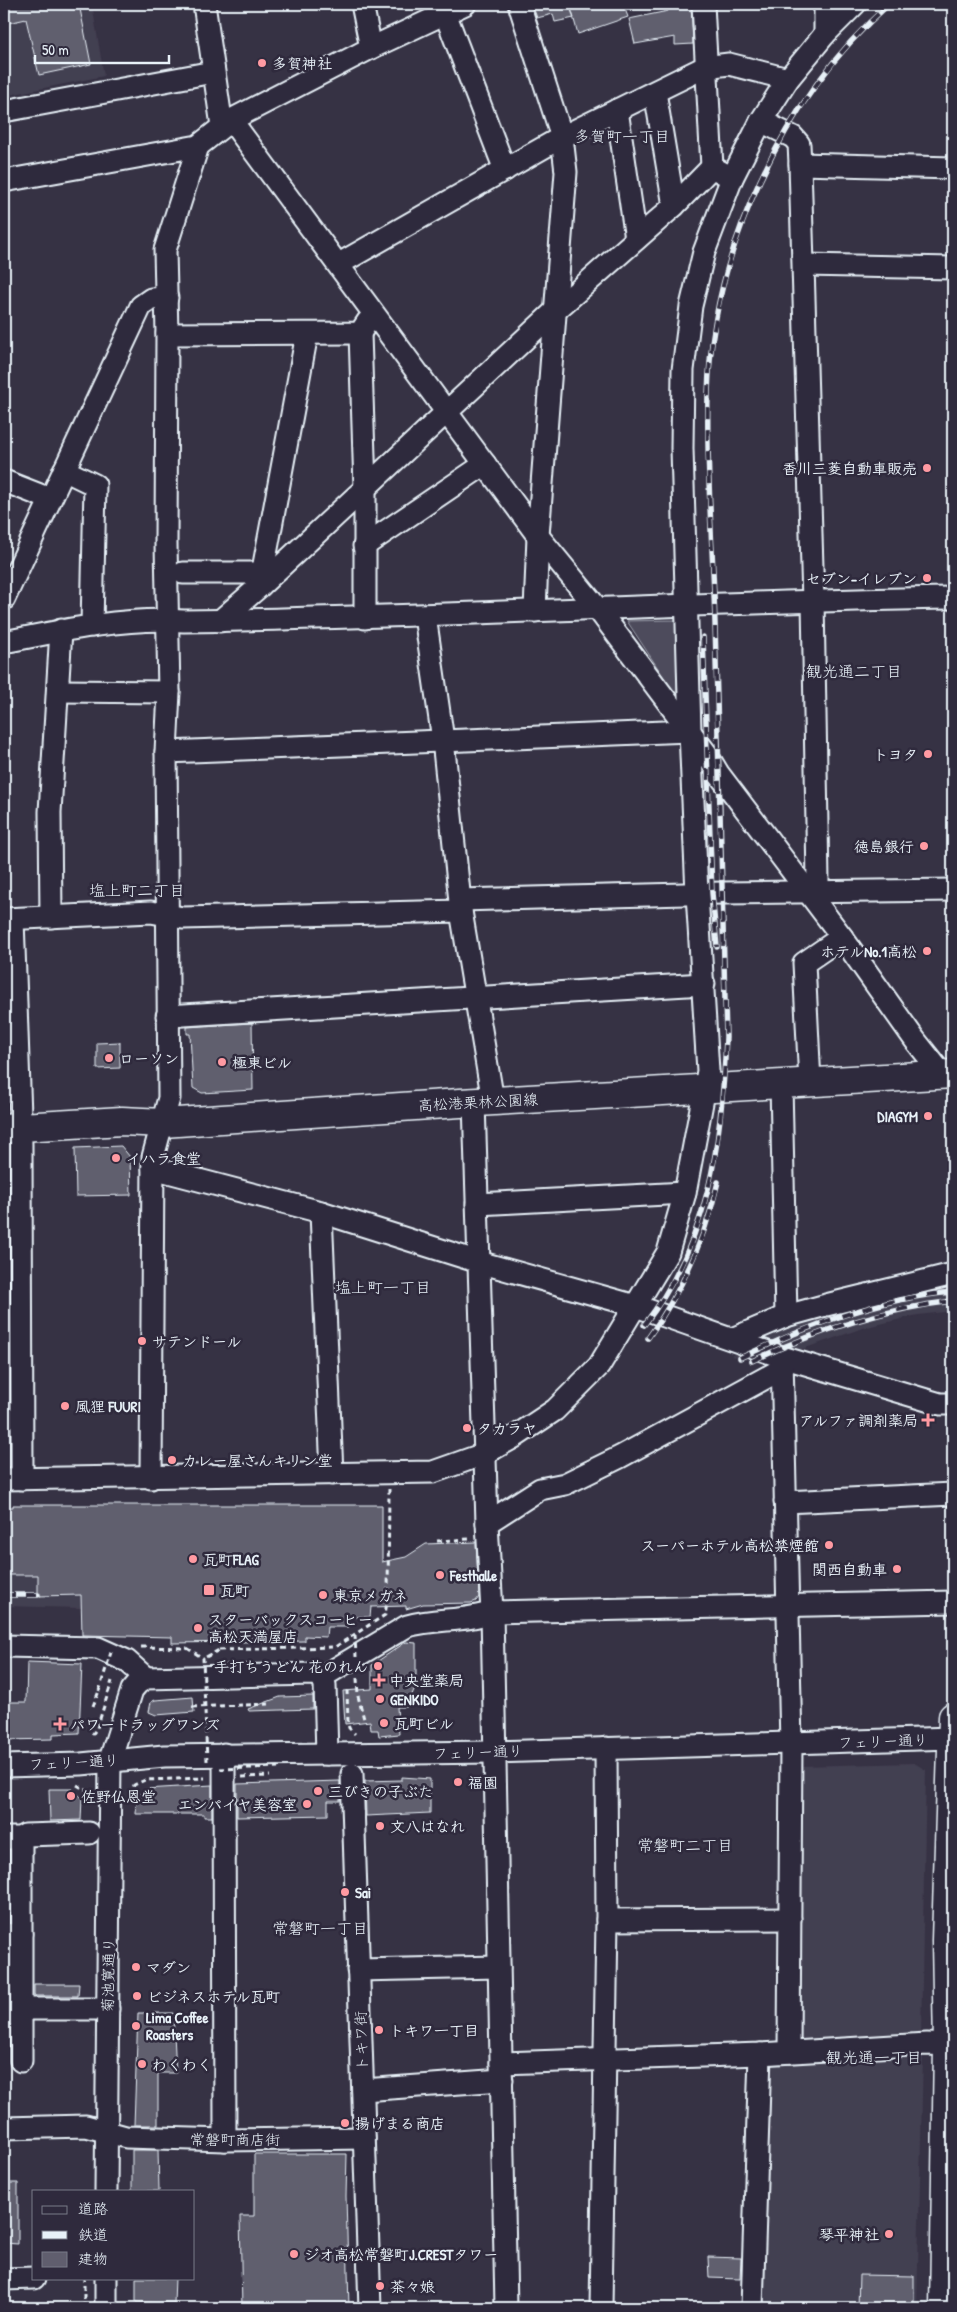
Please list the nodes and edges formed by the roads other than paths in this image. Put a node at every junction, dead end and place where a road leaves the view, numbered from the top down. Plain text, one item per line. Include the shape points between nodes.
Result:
1 (204, 4) edge
2 (362, 4) edge
3 (465, 4) edge
4 (519, 4) edge
5 (703, 4) edge
6 (826, 4) edge
7 (855, 4) edge
8 (445, 13) junction
9 (825, 34) junction
10 (371, 48) junction
11 (705, 67) junction
12 (212, 72) junction
13 (788, 79) junction
14 (655, 92) junction
15 (617, 110) junction
16 (4, 111) edge
17 (761, 121) junction
18 (227, 123) junction
19 (562, 137) junction
20 (198, 146) junction
21 (800, 164) junction
22 (712, 167) junction
23 (953, 168) edge
24 (505, 170) junction
25 (732, 178) junction
26 (4, 182) edge
27 (674, 206) junction
28 (636, 239) junction
29 (339, 264) junction
30 (805, 265) junction
31 (953, 268) edge
32 (167, 298) junction
33 (555, 311) junction
34 (374, 313) junction
35 (360, 333) junction
36 (167, 334) junction
37 (307, 334) junction
38 (447, 411) junction
39 (485, 464) junction
40 (64, 470) junction
41 (4, 481) edge
42 (365, 488) junction
43 (50, 499) junction
44 (538, 536) junction
45 (364, 546) junction
46 (183, 573) dead end
47 (261, 580) junction
48 (953, 598) edge
49 (4, 599) edge
50 (813, 601) junction
51 (687, 605) junction
52 (597, 608) junction
53 (535, 611) junction
54 (425, 616) junction
55 (366, 618) junction
56 (167, 620) junction
57 (220, 621) junction
58 (92, 626) junction
59 (61, 630) junction
60 (4, 642) edge
61 (58, 691) junction
62 (169, 692) junction
63 (690, 731) junction
64 (443, 740) junction
65 (166, 752) junction
66 (953, 890) edge
67 (809, 892) junction
68 (697, 894) junction
69 (461, 906) junction
70 (167, 916) junction
71 (51, 917) junction
72 (8, 919) edge
73 (842, 938) junction
74 (704, 984) junction
75 (475, 999) junction
76 (167, 1016) junction
77 (948, 1074) edge
78 (810, 1083) junction
79 (782, 1084) junction
80 (704, 1089) junction
81 (483, 1101) junction
82 (163, 1123) junction
83 (12, 1128) edge
84 (153, 1168) junction
85 (685, 1193) junction
86 (477, 1204) junction
87 (321, 1212) junction
88 (479, 1262) junction
89 (953, 1274) edge
90 (636, 1306) junction
91 (786, 1316) junction
92 (732, 1339) junction
93 (782, 1363) junction
94 (953, 1404) edge
95 (484, 1454) junction
96 (332, 1474) junction
97 (151, 1478) junction
98 (13, 1479) edge
99 (953, 1494) edge
100 (785, 1502) junction
101 (480, 1531) junction
102 (953, 1602) edge
103 (786, 1605) junction
104 (492, 1612) junction
105 (4, 1646) edge
106 (322, 1677) junction
107 (146, 1678) junction
108 (953, 1717) edge
109 (953, 1738) edge
110 (791, 1744) junction
111 (606, 1748) junction
112 (494, 1752) junction
113 (327, 1754) junction
114 (110, 1760) junction
115 (219, 1765) junction
116 (4, 1766) edge
117 (352, 1774) dead end
118 (89, 1833) road end
119 (12, 1838) edge
120 (790, 1919) junction
121 (607, 1920) junction
122 (13, 1934) edge
123 (499, 1967) junction
124 (358, 1970) junction
125 (108, 2009) junction
126 (12, 2011) edge
127 (951, 2047) edge
128 (789, 2052) junction
129 (760, 2054) junction
130 (606, 2059) junction
131 (21, 2061) dead end
132 (502, 2072) junction
133 (363, 2090) junction
134 (4, 2128) edge
135 (106, 2133) junction
136 (364, 2138) junction
137 (225, 2140) junction
138 (106, 2190) edge
139 (4, 2278) edge
140 (32, 2278) edge
141 (106, 2280) edge
142 (106, 2308) edge
143 (370, 2308) edge
144 (506, 2308) edge
145 (601, 2308) edge
146 (752, 2308) edge
147 (944, 2308) edge

1 - 12 street
2 - 10 street
3 - 8 street
4 - 19 street
5 - 11 street
6 - 9 street
7 - 9 street
8 - 10 street
8 - 24 street
9 - 13 street
10 - 18 street
11 - 13 street via 729,64
11 - 14 street
11 - 22 street
12 - 16 street
12 - 18 street
13 - 17 street
14 - 15 street
14 - 27 street
15 - 19 street
15 - 28 street
17 - 21 street via 793,137 799,144
17 - 25 street
18 - 20 street
18 - 29 street
19 - 24 street
19 - 33 street via 566,172
20 - 26 street
20 - 32 street via 165,250
21 - 23 street
21 - 30 street
22 - 25 street
22 - 27 street
24 - 29 street
25 - 51 street via 704,252 691,306 683,370
27 - 28 street
28 - 33 street
29 - 34 street
30 - 31 street
30 - 50 street
32 - 36 street
32 - 40 street via 151,299 140,306
33 - 38 street
33 - 44 street
34 - 35 street
34 - 38 street
35 - 37 street
35 - 42 street
36 - 37 street
36 - 56 street
37 - 47 street
38 - 39 street
38 - 42 street
39 - 44 street
39 - 45 street
40 - 43 street
40 - 58 street via 95,485
41 - 43 street
42 - 45 street
42 - 47 street
43 - 49 street
44 - 52 street
44 - 53 street
45 - 55 street
46 - 47 street
47 - 57 street
48 - 50 street
50 - 51 street
50 - 67 street via 818,881
51 - 52 street
51 - 63 street
52 - 53 street
52 - 63 street
53 - 54 street
54 - 55 street
54 - 64 street
55 - 57 street
56 - 57 street
56 - 58 street
56 - 62 street
58 - 59 street
59 - 60 street
59 - 61 street
61 - 62 street
61 - 71 street via 50,812
62 - 65 street
63 - 64 street
63 - 67 street
63 - 68 street
64 - 65 street
64 - 69 street
65 - 70 street
66 - 67 street
67 - 68 street
67 - 73 street
68 - 69 street
68 - 74 street
69 - 70 street via 183,918
69 - 75 street
70 - 71 street via 151,912
70 - 76 street
71 - 72 street
72 - 83 street
73 - 77 street via 915,1040
73 - 78 street via 804,963
74 - 75 street
74 - 80 street via 708,1071
75 - 76 street
75 - 81 street
76 - 82 street via 169,1098
77 - 78 main road, 高松港栗林公園線
78 - 79 main road, 高松港栗林公園線
79 - 80 main road, 高松港栗林公園線
79 - 91 street
80 - 81 main road, 高松港栗林公園線
80 - 85 street
81 - 82 main road, 高松港栗林公園線
81 - 86 street
82 - 83 main road, 高松港栗林公園線 via 122,1121
82 - 84 street via 153,1156
83 - 98 street
84 - 87 street
84 - 97 street
85 - 86 street
85 - 90 street via 668,1252
86 - 88 street
87 - 88 street
87 - 96 street
88 - 90 street
88 - 95 street
89 - 91 street
90 - 92 street
90 - 95 street via 599,1366 555,1410
91 - 92 street
92 - 93 street
93 - 94 street via 940,1404
93 - 100 street
93 - 101 street via 620,1457 565,1484 540,1489
95 - 96 street via 433,1472
95 - 101 street
96 - 97 street
97 - 98 street
99 - 100 street
100 - 103 street
101 - 104 street
102 - 103 street
103 - 104 street
103 - 110 street
104 - 106 street via 475,1618 423,1621 408,1626
104 - 112 street
105 - 107 street via 98,1648 127,1661
106 - 107 street via 315,1674
106 - 113 street
107 - 114 street, 菊池寛通り via 132,1690
108 - 109 main road
109 - 110 street, フェリー通り
109 - 127 main road via 946,1941
110 - 111 street, フェリー通り
110 - 120 street
111 - 112 street, フェリー通り
111 - 121 street
112 - 113 street, フェリー通り
112 - 123 street
113 - 115 street, フェリー通り
114 - 115 street, フェリー通り
114 - 116 street, フェリー通り
114 - 125 street, 菊池寛通り
115 - 137 street
117 - 124 street, トキワ街
118 - 119 street
119 - 122 street
120 - 121 street
120 - 128 street
121 - 130 street
122 - 126 street
123 - 124 street
123 - 132 street
124 - 133 street, トキワ街
125 - 126 street
125 - 135 street, 菊池寛通り
126 - 131 street
127 - 128 street via 927,2044
127 - 147 main road
128 - 129 street
129 - 130 street
129 - 146 street
130 - 132 street
130 - 145 street
132 - 133 street
132 - 144 street
133 - 136 street, トキワ街
134 - 135 street, 常磐町商店街 via 86,2126
135 - 137 street, 常磐町商店街 via 120,2137
135 - 138 street, 菊池寛通り
136 - 137 street, 常磐町商店街
136 - 143 street, トキワ街
139 - 140 street
141 - 142 street

